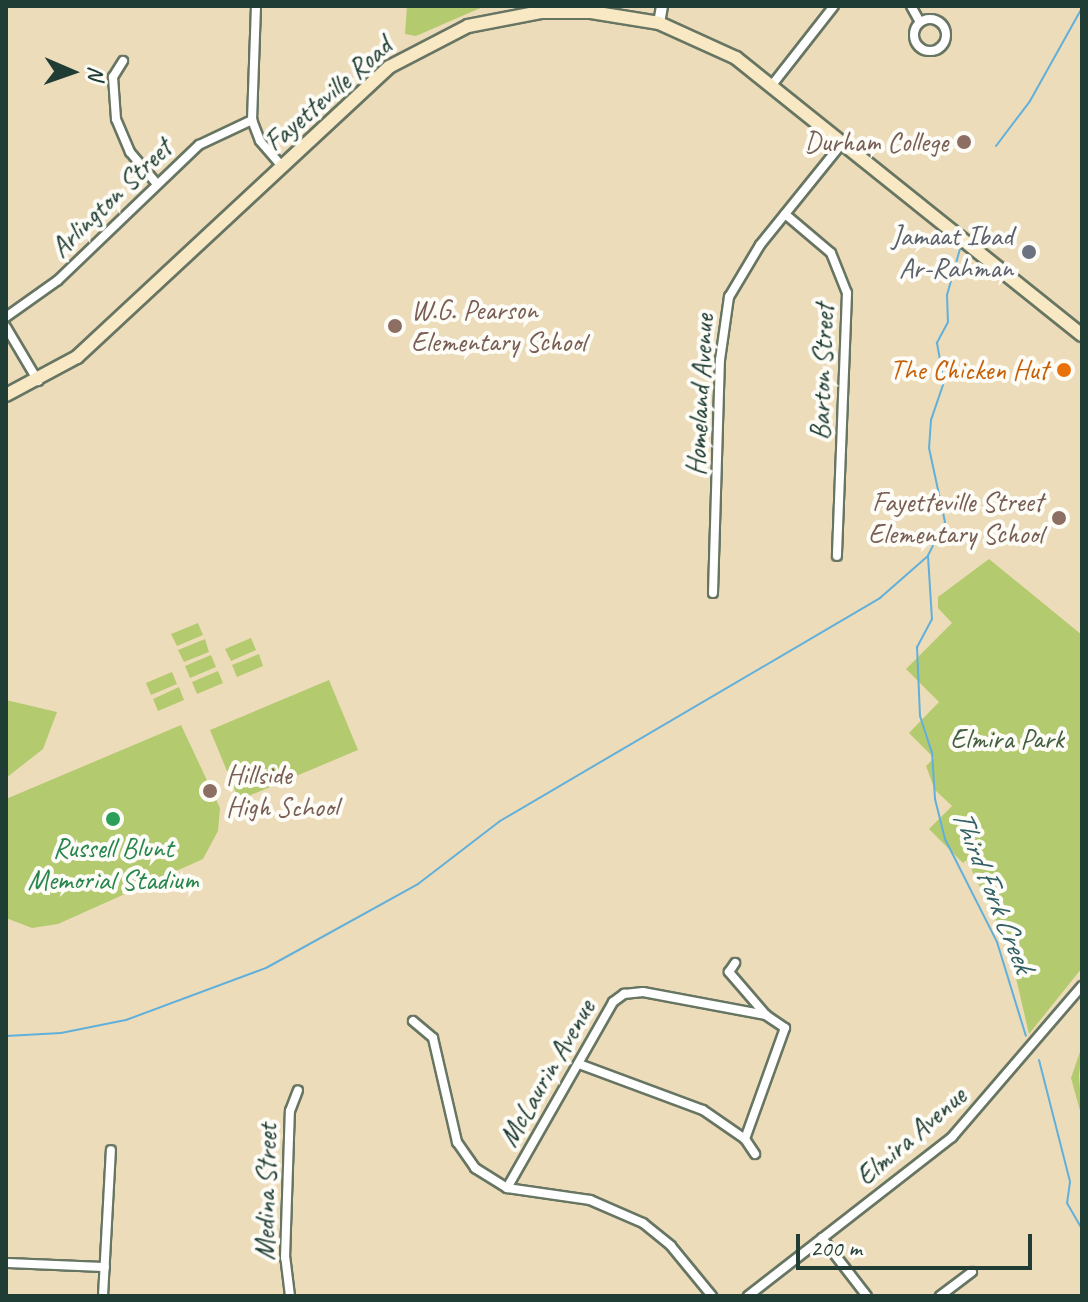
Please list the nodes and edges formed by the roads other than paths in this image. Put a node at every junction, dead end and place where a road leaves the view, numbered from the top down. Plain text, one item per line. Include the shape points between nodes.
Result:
1 (256, 6) edge
2 (662, 6) edge
3 (834, 6) edge
4 (911, 6) edge
5 (920, 22) dead end
6 (659, 23) junction
7 (123, 61) dead end
8 (772, 85) junction
9 (252, 120) junction
10 (843, 142) junction
11 (282, 166) junction
12 (157, 184) junction
13 (785, 214) junction
14 (6, 317) edge
15 (6, 327) edge
16 (1082, 335) edge
17 (38, 381) junction
18 (6, 395) edge
19 (837, 556) dead end
20 (713, 593) dead end
21 (735, 963) dead end
22 (1082, 986) edge
23 (766, 1015) junction
24 (413, 1021) dead end
25 (579, 1064) junction
26 (298, 1090) dead end
27 (745, 1139) junction
28 (111, 1150) dead end
29 (755, 1154) dead end
30 (507, 1188) junction
31 (822, 1238) junction
32 (6, 1263) edge
33 (105, 1267) junction
34 (972, 1272) dead end
35 (103, 1296) edge
36 (290, 1296) edge
37 (712, 1296) edge
38 (748, 1296) edge
39 (867, 1296) edge
40 (940, 1296) edge

1 - 9 street
2 - 6 street
3 - 8 street
4 - 5 street
6 - 8 main road, Fayetteville Road via 714,45
6 - 11 main road, Fayetteville Road via 568,11 497,17 468,26 410,53 372,80
7 - 12 street via 113,77 116,119 130,152
8 - 10 main road, Fayetteville Road
9 - 11 street via 260,141
9 - 12 street, Arlington Street via 207,139
10 - 13 street, Homeland Avenue
10 - 16 main road, Fayetteville Road
11 - 17 main road, Fayetteville Road via 77,357
12 - 14 street, Arlington Street via 58,280
13 - 19 street, Barton Street via 831,253 847,293
13 - 20 street, Homeland Avenue via 736,279 724,315
15 - 17 street
17 - 18 main road, Fayetteville Road
21 - 23 street via 729,972
22 - 31 street, Elmira Avenue via 952,1137
23 - 25 street, McLaurin Avenue via 630,992 609,1006
23 - 27 street via 785,1028
24 - 30 street via 433,1038 465,1157
25 - 27 street via 703,1110
25 - 30 street, McLaurin Avenue
26 - 36 street, Medina Street via 290,1111 285,1258
27 - 29 street
28 - 33 street
30 - 37 street via 590,1200 643,1223 671,1246
31 - 38 street, Elmira Avenue
31 - 39 street
32 - 33 street
33 - 35 street
34 - 40 street

